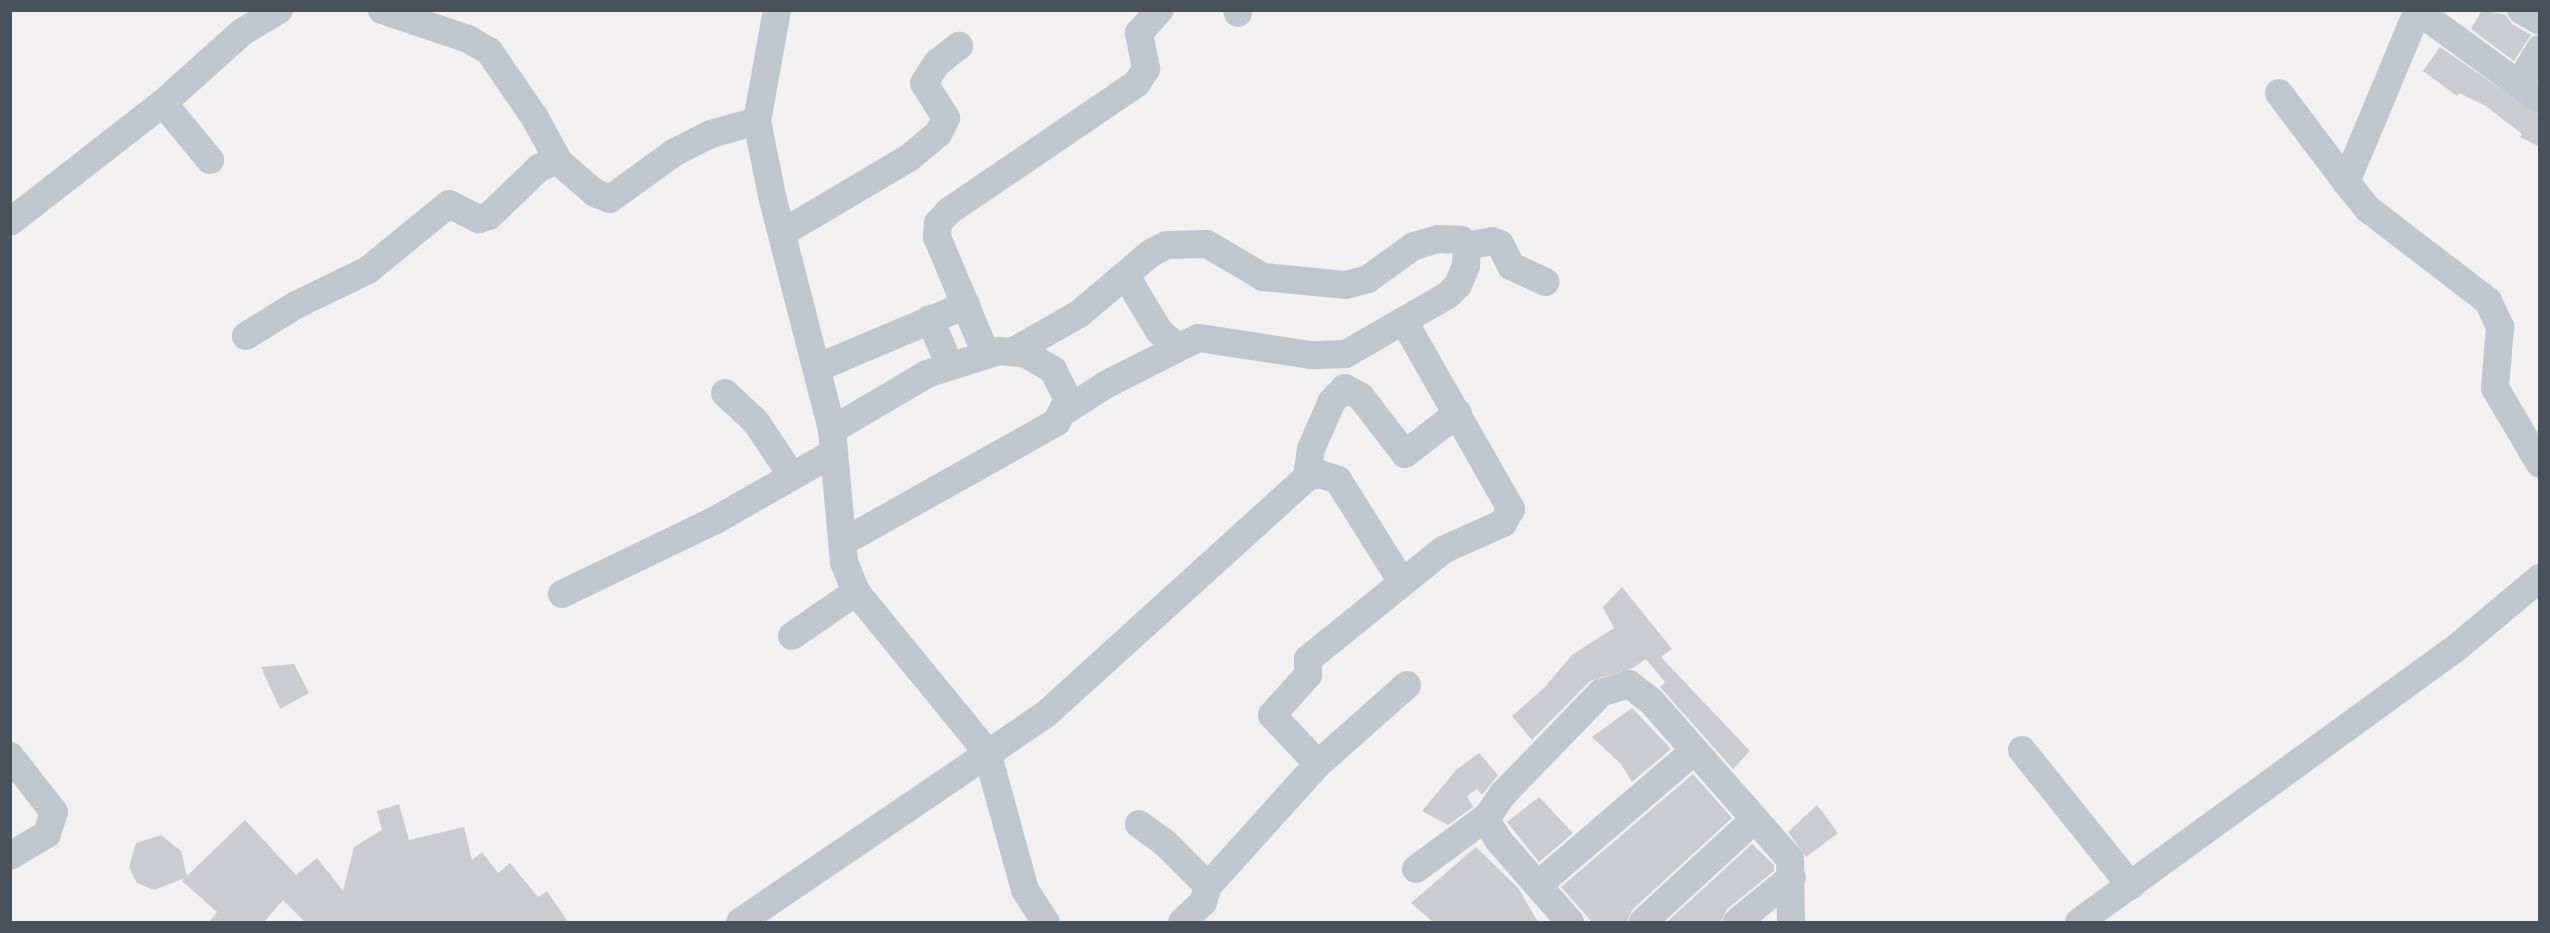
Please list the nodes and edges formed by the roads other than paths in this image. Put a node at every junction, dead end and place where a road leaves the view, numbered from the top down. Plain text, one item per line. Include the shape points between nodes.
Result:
1 (279, 10) edge
2 (382, 10) edge
3 (777, 10) edge
4 (1160, 10) edge
5 (2522, 10) edge
6 (2430, 14) edge
7 (2540, 21) edge
8 (959, 46) dead end
9 (2540, 49) edge
10 (2529, 92) edge
11 (2278, 93) dead end
12 (162, 102) junction
13 (757, 121) junction
14 (210, 160) dead end
15 (559, 162) junction
16 (2346, 182) junction
17 (10, 222) edge
18 (783, 233) junction
19 (1467, 246) junction
20 (1126, 276) junction
21 (1545, 282) dead end
22 (966, 305) junction
23 (930, 319) junction
24 (1405, 323) junction
25 (246, 336) dead end
26 (1168, 339) junction
27 (999, 353) junction
28 (950, 364) junction
29 (817, 368) junction
30 (725, 393) dead end
31 (1065, 411) junction
32 (1458, 413) junction
33 (2528, 423) edge
34 (832, 442) junction
35 (2540, 464) edge
36 (792, 476) junction
37 (1307, 477) junction
38 (843, 542) junction
39 (2540, 578) edge
40 (1402, 582) junction
41 (856, 592) junction
42 (562, 594) dead end
43 (792, 636) dead end
44 (1407, 685) dead end
45 (2022, 750) dead end
46 (987, 752) junction
47 (1693, 752) junction
48 (1318, 765) junction
49 (16, 774) edge
50 (1488, 816) junction
51 (1755, 819) junction
52 (1139, 824) dead end
53 (10, 856) edge
54 (1416, 869) dead end
55 (1792, 877) junction
56 (1539, 884) junction
57 (1208, 886) junction
58 (2131, 886) junction
59 (740, 922) edge
60 (1046, 922) edge
61 (1182, 922) edge
62 (1570, 922) edge
63 (1643, 922) edge
64 (1737, 922) edge
65 (1791, 922) edge
66 (2079, 922) edge

1 - 12 street via 243,32
2 - 15 street via 468,39 489,51 535,118
3 - 13 street
4 - 22 street via 1139,33 1147,57 1144,75 1137,83 942,216 937,237
5 - 7 street
6 - 10 street
6 - 16 street
8 - 18 street via 937,63 924,83 946,118 938,134 909,158
9 - 10 street
11 - 16 street
12 - 14 street
12 - 17 street
13 - 15 street via 711,134 675,152 610,199 595,193
13 - 18 street
15 - 25 street via 539,168 489,216 479,219 449,204 368,270 296,305
16 - 33 street via 2368,209 2488,301 2500,327 2495,388
18 - 29 street
19 - 20 street via 1461,240 1438,239 1414,246 1368,279 1346,285 1263,277 1219,248 1187,242 1151,253
19 - 21 street via 1492,241 1500,244 1511,266
19 - 24 street via 1466,266 1458,285
20 - 26 street
20 - 27 street via 1079,314
22 - 23 street
22 - 27 street
23 - 28 street
23 - 29 street
24 - 26 street via 1346,354 1311,355 1209,338
24 - 32 street
26 - 31 street
27 - 28 street
27 - 31 street via 1024,353 1053,370 1068,399
28 - 34 street
29 - 34 street
30 - 36 street via 756,422
31 - 38 street via 1057,422
32 - 37 street via 1405,454 1361,397 1345,388 1332,401 1311,449
32 - 40 street via 1508,499 1509,519 1443,550
33 - 35 street
34 - 36 street
34 - 38 street
36 - 42 street via 714,521
37 - 40 street via 1320,474 1338,480
37 - 46 street via 1046,714
38 - 41 street via 844,562
39 - 58 street via 2446,655
40 - 48 street via 1314,652 1306,662 1305,680 1274,712 1273,719
41 - 43 street
41 - 46 street
44 - 48 street
45 - 58 street
46 - 59 street
46 - 60 street via 1025,890
47 - 50 street via 1652,702 1629,684 1614,686 1601,693 1553,742 1503,794
47 - 51 street
47 - 56 street
48 - 57 street
49 - 53 street via 50,803 54,820 41,840
50 - 54 street
50 - 56 street via 1499,841
51 - 55 street via 1790,860
51 - 63 street
52 - 57 street via 1165,843
55 - 64 street
55 - 65 street
56 - 62 street
57 - 61 street via 1203,902
58 - 66 street

